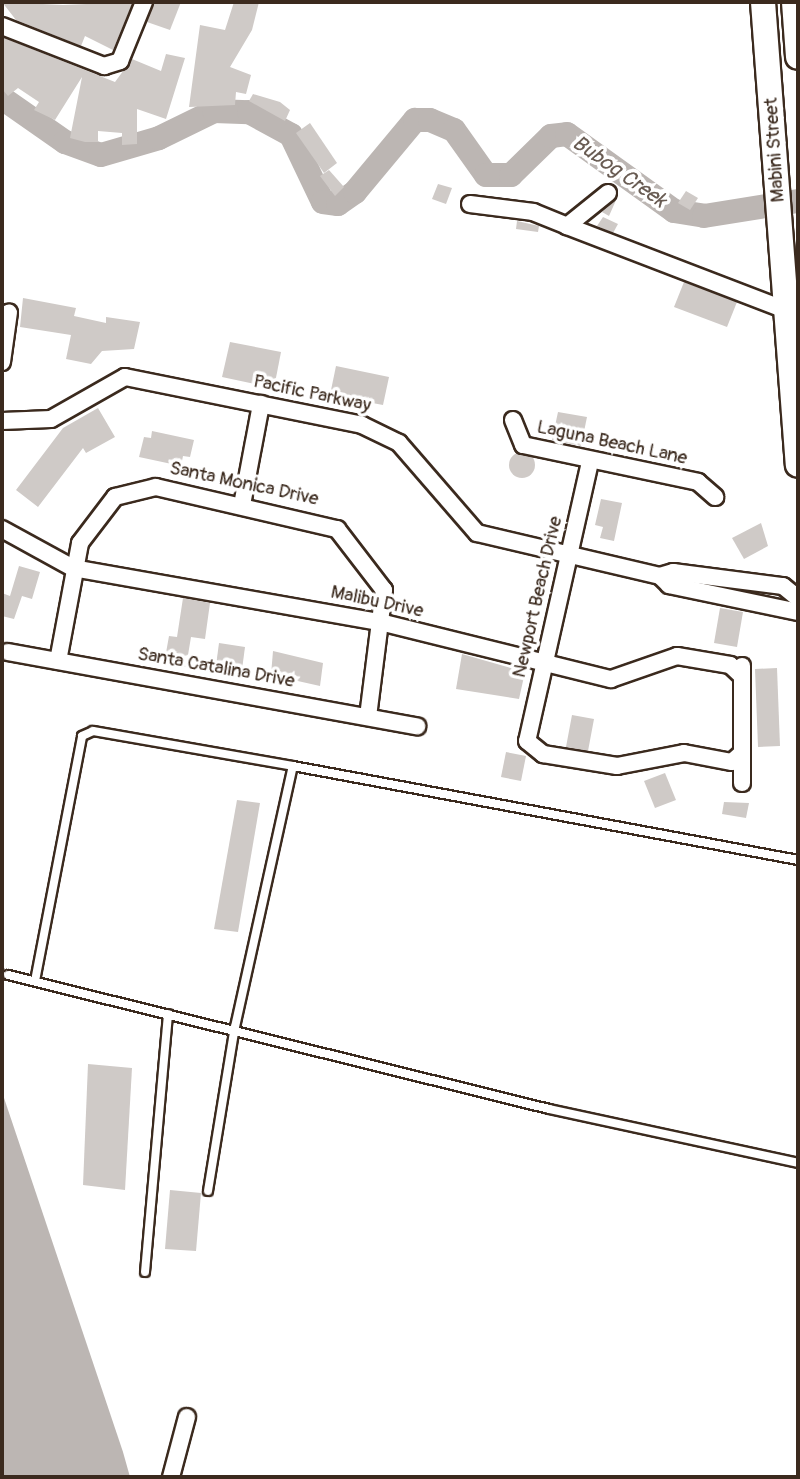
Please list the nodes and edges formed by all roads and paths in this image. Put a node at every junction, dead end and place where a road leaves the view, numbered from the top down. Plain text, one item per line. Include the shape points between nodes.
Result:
1 (144, 2) edge
2 (763, 2) edge
3 (794, 2) edge
4 (2, 26) edge
5 (798, 57) edge
6 (608, 194) dead end
7 (470, 204) dead end
8 (567, 226) junction
9 (788, 311) junction
10 (9, 312) dead end
11 (2, 362) edge
12 (261, 404) junction
13 (513, 420) dead end
14 (2, 421) edge
15 (590, 462) junction
16 (798, 466) edge
17 (715, 497) dead end
18 (242, 505) junction
19 (2, 529) edge
20 (569, 555) junction
21 (72, 568) junction
22 (660, 576) junction
23 (751, 583) junction
24 (798, 598) edge
25 (747, 603) junction
26 (798, 612) edge
27 (384, 623) junction
28 (8, 652) dead end
29 (58, 661) junction
30 (544, 664) junction
31 (368, 717) junction
32 (417, 726) dead end
33 (742, 753) junction
34 (293, 766) junction
35 (742, 783) dead end
36 (798, 860) edge
37 (8, 975) dead end
38 (35, 981) junction
39 (168, 1014) junction
40 (235, 1027) junction
41 (798, 1163) edge
42 (208, 1191) dead end
43 (145, 1272) dead end
44 (187, 1417) dead end
45 (171, 1477) edge

1 - 4 street via 120,61 104,66
2 - 9 main road, Mabini Street
3 - 5 main road
6 - 8 street
7 - 8 street via 533,212
8 - 9 street
9 - 16 main road, Mabini Street
10 - 11 street
12 - 14 street, Pacific Parkway via 125,377 51,419
12 - 18 street
12 - 20 street, Pacific Parkway via 390,435 471,530
13 - 15 street, Laguna Beach Lane via 523,445
15 - 17 street, Laguna Beach Lane via 698,482
15 - 20 street, Newport Beach Drive
18 - 21 street, Santa Monica Drive via 156,487 127,491 80,543
18 - 27 street, Santa Monica Drive via 337,529 380,583
19 - 21 street, Malibu Drive
20 - 22 street, Pacific Parkway
20 - 30 street, Newport Beach Drive
21 - 27 street, Malibu Drive
21 - 29 street, Santa Monica Drive
22 - 23 street, Pacific Parkway
22 - 25 street, Pacific Parkway via 669,585
23 - 24 street, Pacific Parkway via 783,586
23 - 25 street
25 - 26 street, Pacific Parkway
27 - 30 street, Malibu Drive
27 - 31 street, Santa Monica Drive
28 - 29 street, Santa Catalina Drive
29 - 31 street, Santa Catalina Drive
30 - 33 street, Malibu Drive via 621,679 677,656 742,669
30 - 33 street, Newport Beach Drive via 527,741 543,754 617,766 684,753 732,762
31 - 32 street, Santa Catalina Drive
33 - 35 street
34 - 36 lane
34 - 38 lane via 93,731 82,736
34 - 40 lane
37 - 38 lane
38 - 39 lane
39 - 40 lane
39 - 43 lane
40 - 41 lane via 434,1082
40 - 42 lane
44 - 45 street

